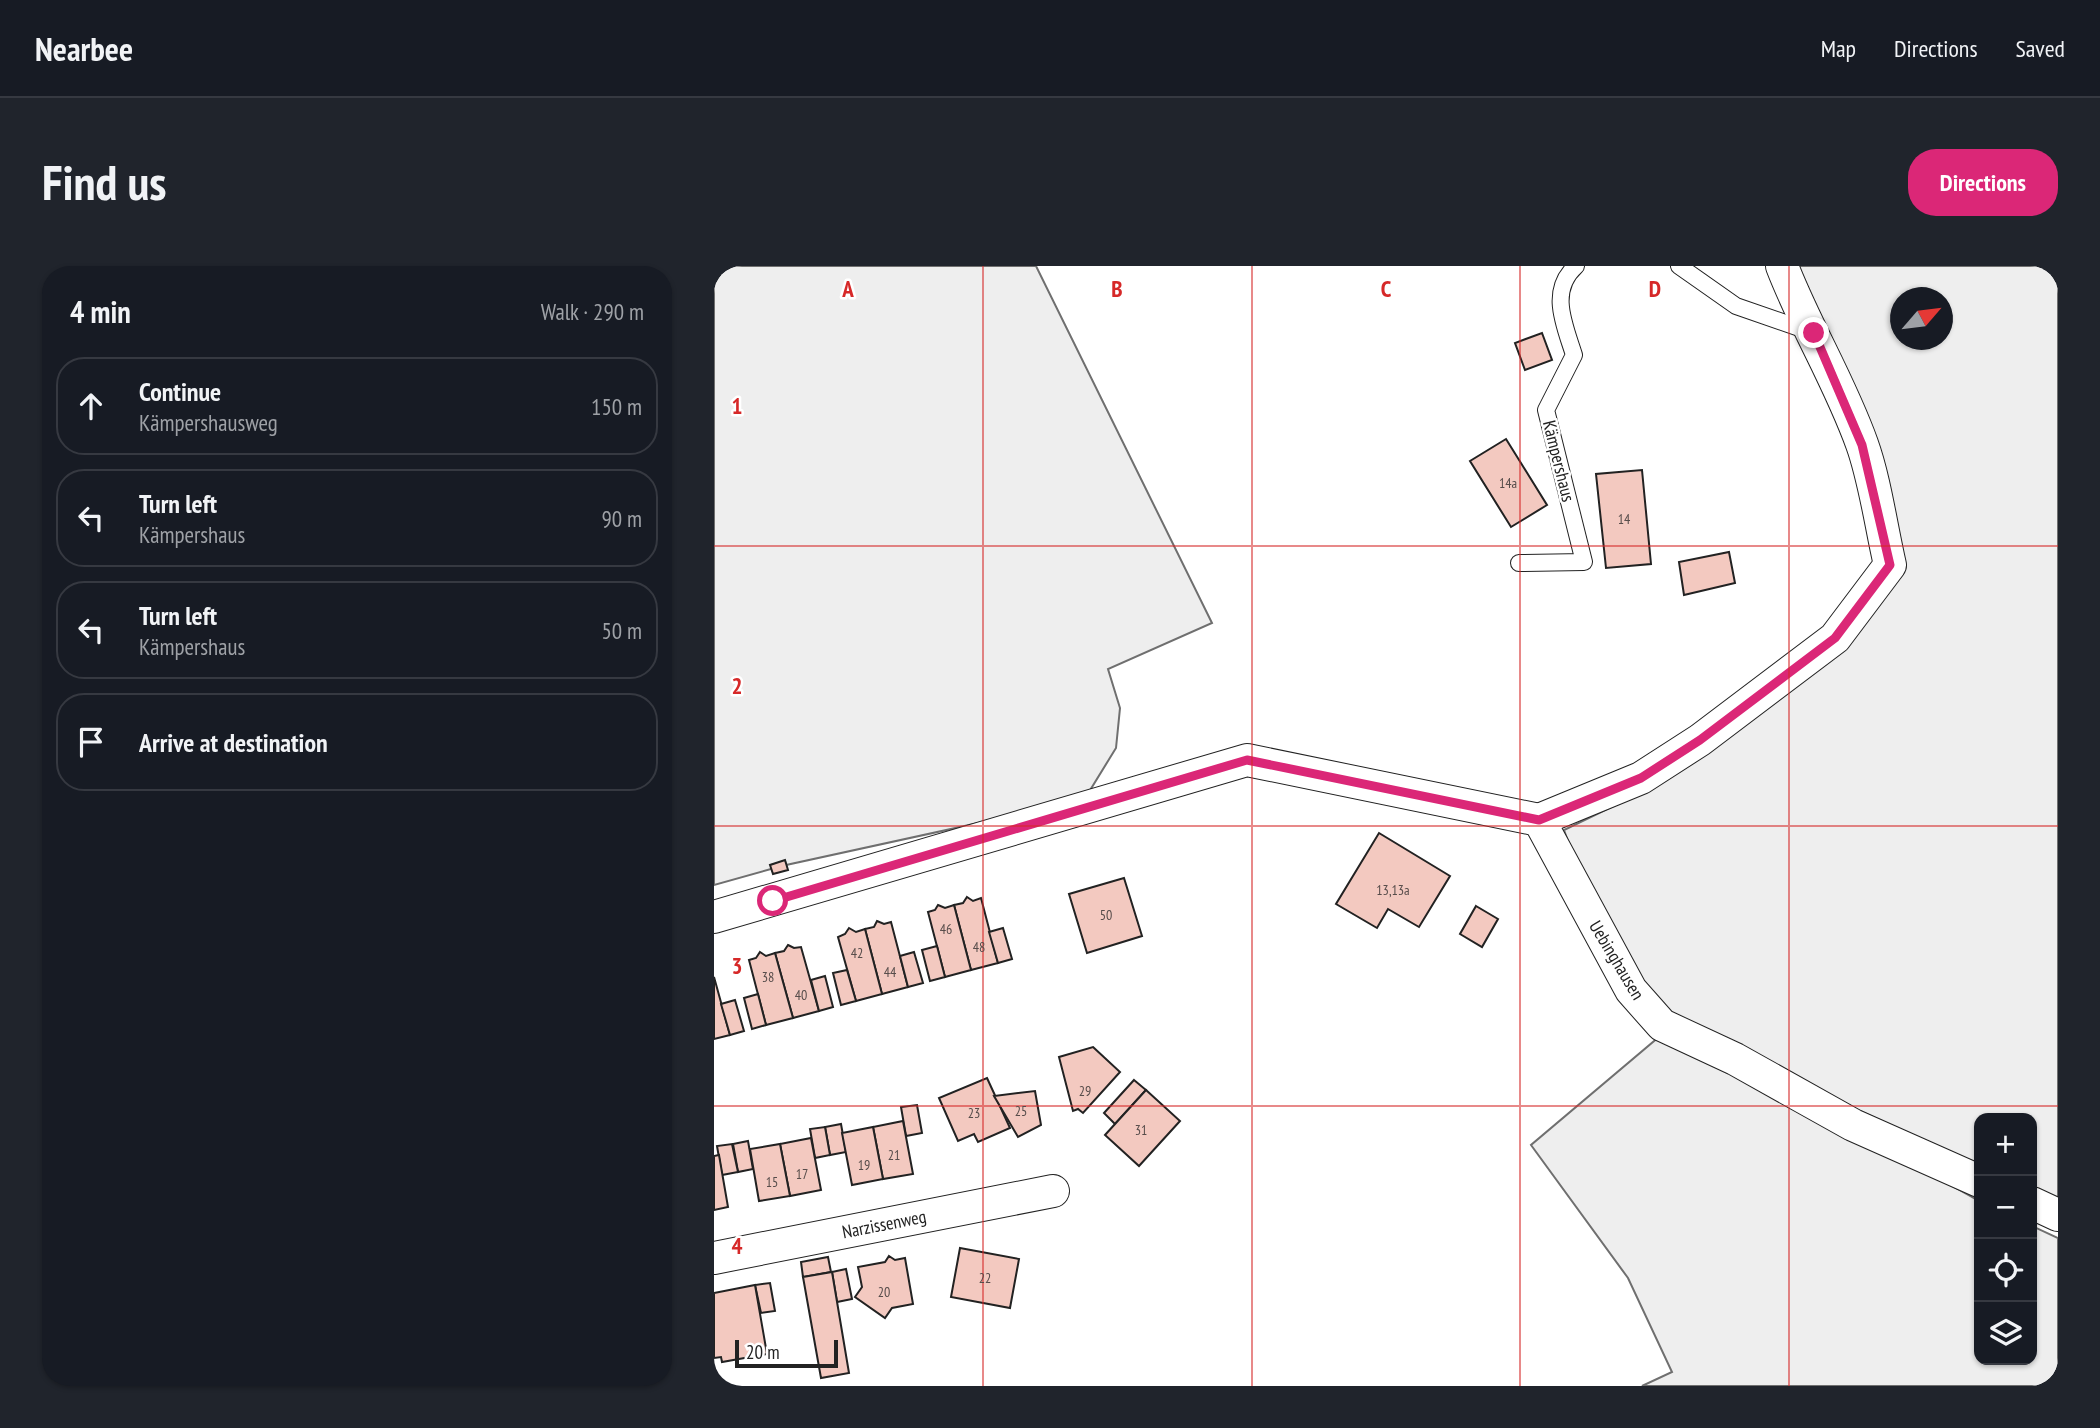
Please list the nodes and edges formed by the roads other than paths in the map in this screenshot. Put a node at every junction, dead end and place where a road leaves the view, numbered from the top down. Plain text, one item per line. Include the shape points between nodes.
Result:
1 (1576, 266) edge
2 (1679, 266) edge
3 (1782, 266) edge
4 (1814, 333) junction
5 (1519, 563) dead end
6 (1539, 820) junction
7 (714, 917) edge
8 (1974, 1179) edge
9 (1053, 1191) dead end
10 (2037, 1205) edge
11 (2058, 1215) edge
12 (714, 1258) edge

1 - 5 lane, Kämpershaus via 1561,288 1560,309 1574,355 1546,410 1584,562
2 - 4 lane via 1736,306
3 - 4 street
4 - 6 street via 1862,445 1890,565 1835,638 1700,740 1641,778
6 - 7 street via 1247,760
6 - 8 street, Uebinghausen via 1631,990 1662,1025 1735,1059 1853,1125
9 - 12 street, Narzissenweg
10 - 11 street

